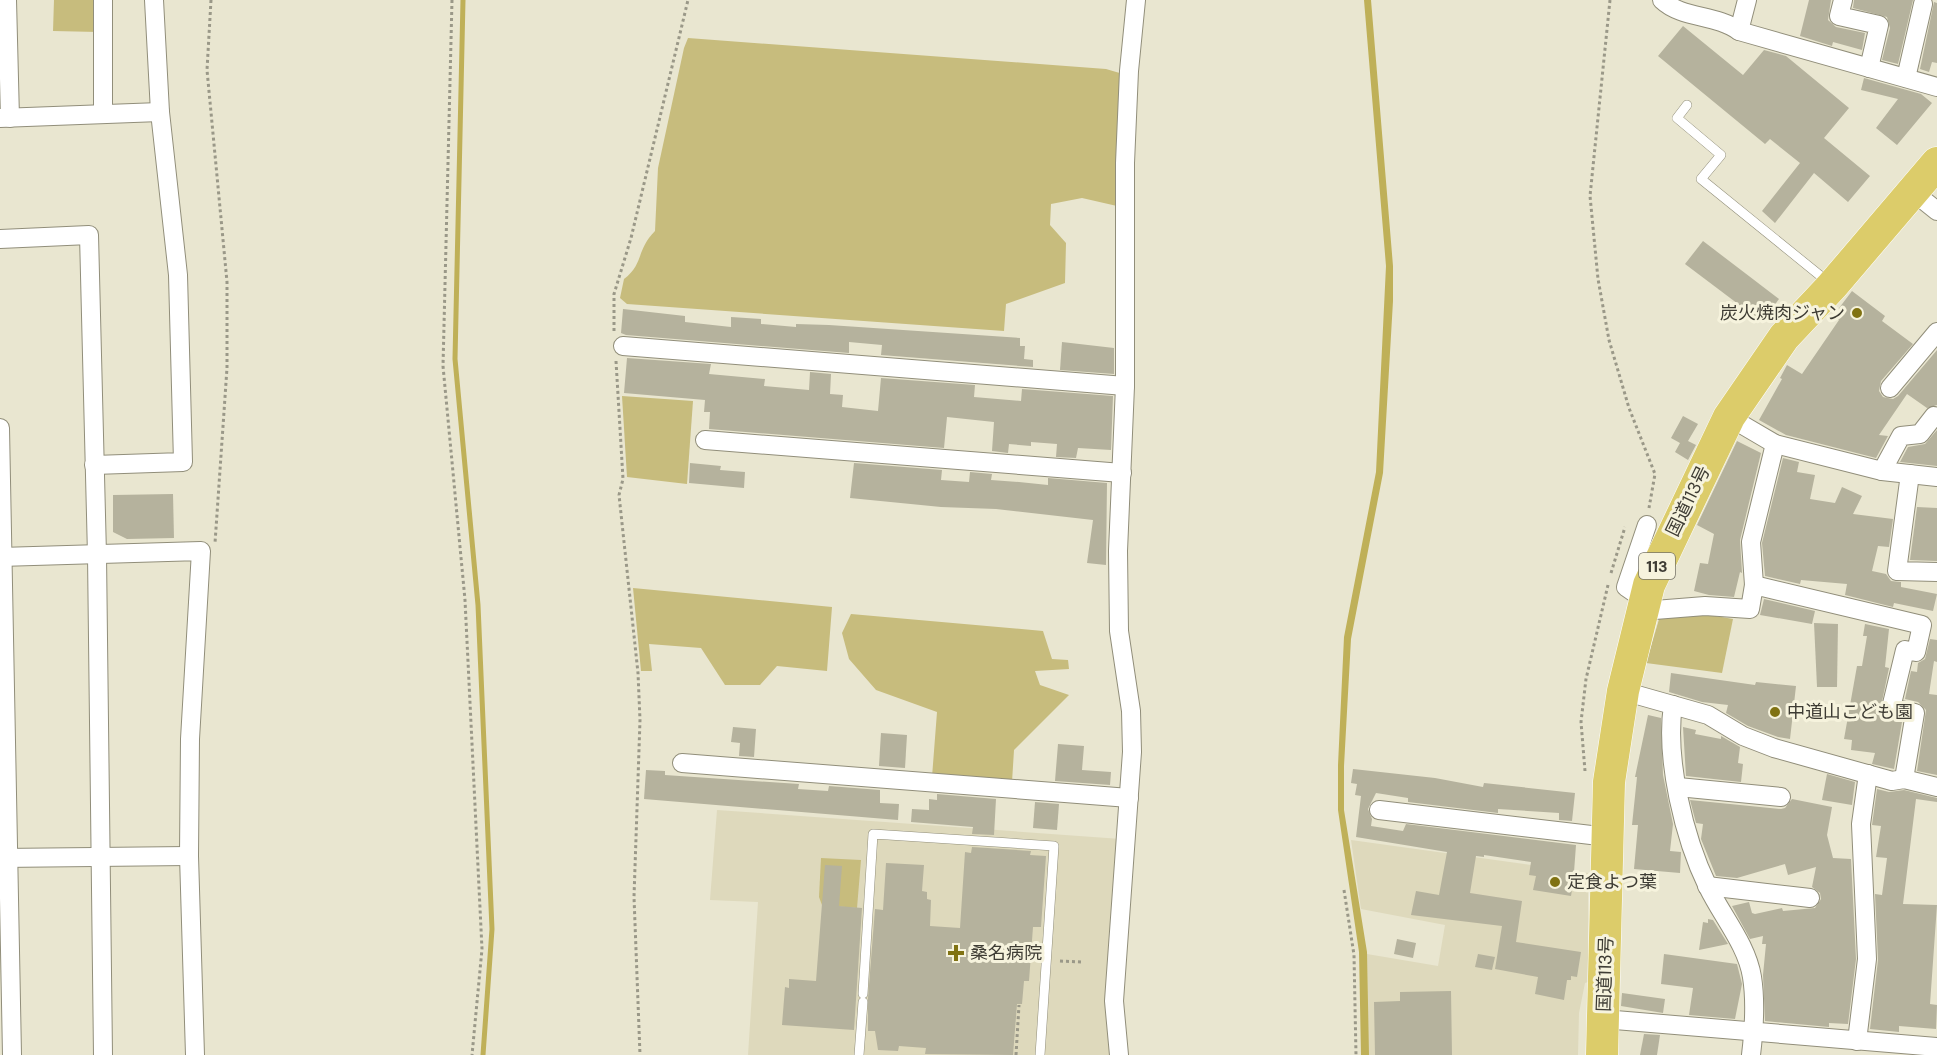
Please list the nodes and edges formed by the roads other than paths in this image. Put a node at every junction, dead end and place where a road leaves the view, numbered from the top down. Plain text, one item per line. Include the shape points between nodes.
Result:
1 (7, 0) edge
2 (103, 0) edge
3 (154, 0) edge
4 (1136, 0) edge
5 (1662, 0) edge
6 (1747, 0) edge
7 (1843, 0) edge
8 (1923, 4) dead end
9 (1739, 31) junction
10 (1869, 68) junction
11 (1906, 78) junction
12 (1937, 87) edge
13 (1687, 105) dead end
14 (160, 112) junction
15 (103, 114) junction
16 (5, 118) edge
17 (1937, 163) edge
18 (1912, 191) junction
19 (1937, 211) edge
20 (0, 239) edge
21 (1832, 286) junction
22 (1937, 332) edge
23 (618, 346) road end
24 (1125, 386) junction
25 (1890, 388) dead end
26 (1729, 417) junction
27 (1937, 417) edge
28 (0, 428) edge
29 (705, 440) dead end
30 (1775, 444) junction
31 (94, 465) junction
32 (1882, 471) junction
33 (1122, 473) junction
34 (1910, 474) junction
35 (1937, 477) edge
36 (1647, 525) road end
37 (97, 555) junction
38 (1, 557) edge
39 (1937, 572) edge
40 (1754, 585) junction
41 (1644, 606) junction
42 (1623, 691) junction
43 (1673, 705) junction
44 (682, 763) dead end
45 (1868, 774) junction
46 (1904, 779) junction
47 (1678, 787) junction
48 (1937, 787) edge
49 (1781, 797) dead end
50 (1129, 798) junction
51 (1379, 810) dead end
52 (1608, 837) junction
53 (101, 856) junction
54 (189, 856) junction
55 (3, 858) edge
56 (1707, 886) junction
57 (1810, 897) dead end
58 (1603, 1018) junction
59 (1753, 1033) junction
60 (1857, 1041) junction
61 (1937, 1047) edge
62 (1908, 1050) edge
63 (12, 1055) edge
64 (103, 1055) edge
65 (195, 1055) edge
66 (859, 1055) edge
67 (1040, 1055) edge
68 (1119, 1055) edge
69 (1602, 1055) edge
70 (1751, 1055) edge

1 - 16 street
2 - 15 street
3 - 14 street
4 - 24 street via 1125,163
5 - 9 street via 1670,8 1726,21
6 - 9 street
7 - 10 street via 1839,16 1879,25
8 - 11 street
9 - 10 street
10 - 11 street
11 - 12 street
13 - 21 lane via 1677,118 1721,155 1701,179
14 - 15 street
14 - 31 street via 178,275 183,462
15 - 16 street
17 - 18 highway, 国道113号 / 113
18 - 19 street
18 - 21 highway, 国道113号 / 113
20 - 31 street via 89,235
21 - 26 highway, 国道113号 / 113 via 1784,337
22 - 25 street
23 - 24 street
24 - 33 street
26 - 30 street
26 - 41 highway, 国道113号 / 113 via 1649,585
27 - 32 street via 1920,434 1902,435
28 - 38 street
29 - 33 street
30 - 32 street
30 - 40 street via 1751,543
31 - 37 street
32 - 34 street
33 - 50 street via 1119,632 1131,711
34 - 35 street
34 - 39 street via 1897,571
36 - 41 street via 1626,587
37 - 38 street
37 - 53 street
37 - 54 street via 201,551 190,739
38 - 55 street
40 - 41 street via 1750,609
40 - 46 street via 1922,625 1916,652 1905,650 1891,708 1915,713
41 - 42 highway, 国道113号 / 113
42 - 43 street
42 - 52 highway, 国道113号 / 113 via 1609,793
43 - 45 street via 1708,715 1743,736 1774,748
43 - 47 street via 1672,757
44 - 50 street
45 - 46 street via 1892,781
45 - 60 street via 1861,824 1867,958
46 - 48 street
47 - 49 street
47 - 56 street via 1687,834
50 - 68 street via 1114,1000
51 - 52 street
52 - 58 highway, 国道113号 / 113
53 - 54 street
53 - 55 street
53 - 64 street
54 - 65 street
55 - 63 street
56 - 57 street
56 - 59 street via 1744,954 1752,977
58 - 59 street
58 - 69 highway, 国道113号 / 113
59 - 60 street
59 - 70 street
60 - 62 street
61 - 62 street
66 - 67 lane via 873,834 1054,846

